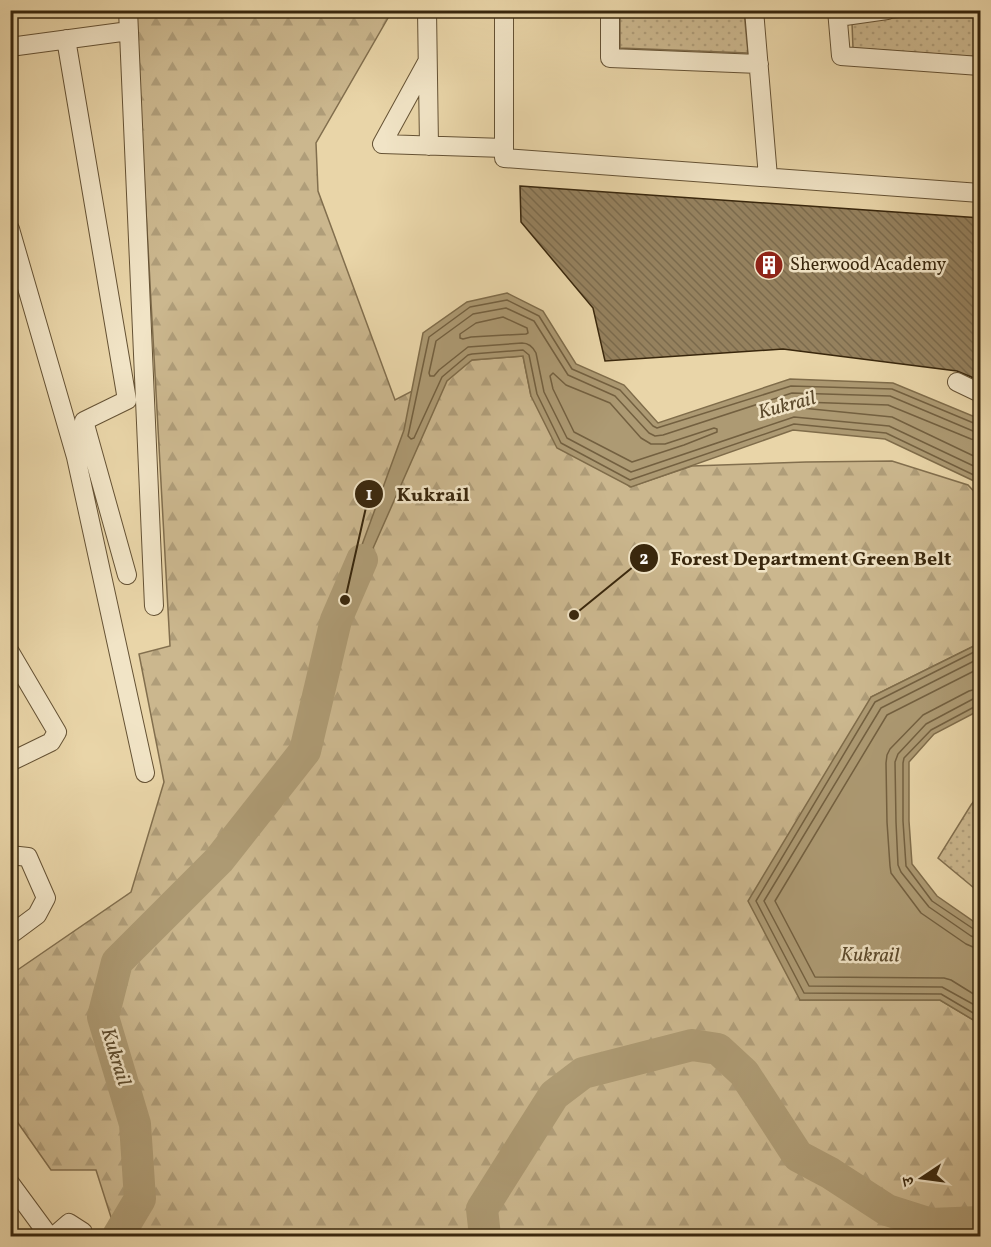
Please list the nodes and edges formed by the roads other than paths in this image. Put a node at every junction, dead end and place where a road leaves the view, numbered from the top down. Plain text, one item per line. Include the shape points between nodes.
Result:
1 (128, 10) edge
2 (427, 10) edge
3 (504, 10) edge
4 (610, 10) edge
5 (754, 10) edge
6 (887, 10) edge
7 (837, 14) edge
8 (129, 31) junction
9 (66, 39) junction
10 (10, 47) edge
11 (427, 62) junction
12 (759, 64) junction
13 (981, 66) edge
14 (429, 146) junction
15 (504, 148) junction
16 (768, 177) junction
17 (981, 193) edge
18 (10, 229) edge
19 (957, 382) dead end
20 (981, 393) edge
21 (127, 575) dead end
22 (154, 606) dead end
23 (10, 652) edge
24 (10, 756) edge
25 (145, 773) dead end
26 (10, 855) edge
27 (10, 935) edge
28 (10, 1183) edge
29 (83, 1232) dead end
30 (49, 1236) edge
31 (54, 1236) edge

1 - 8 street
2 - 11 street
3 - 15 street
4 - 12 street via 610,58
5 - 12 street
6 - 7 street
7 - 13 street via 842,56
8 - 9 street
8 - 22 street
9 - 10 street
9 - 21 street via 127,400 84,421
11 - 14 street
11 - 14 street via 382,144
12 - 16 street
14 - 15 street
15 - 16 street via 504,158
16 - 17 street
18 - 25 street via 76,457
19 - 20 street
23 - 24 street via 57,732 51,742 14,760
26 - 27 street via 28,857 46,898 38,915
28 - 30 street
29 - 31 street via 69,1223

